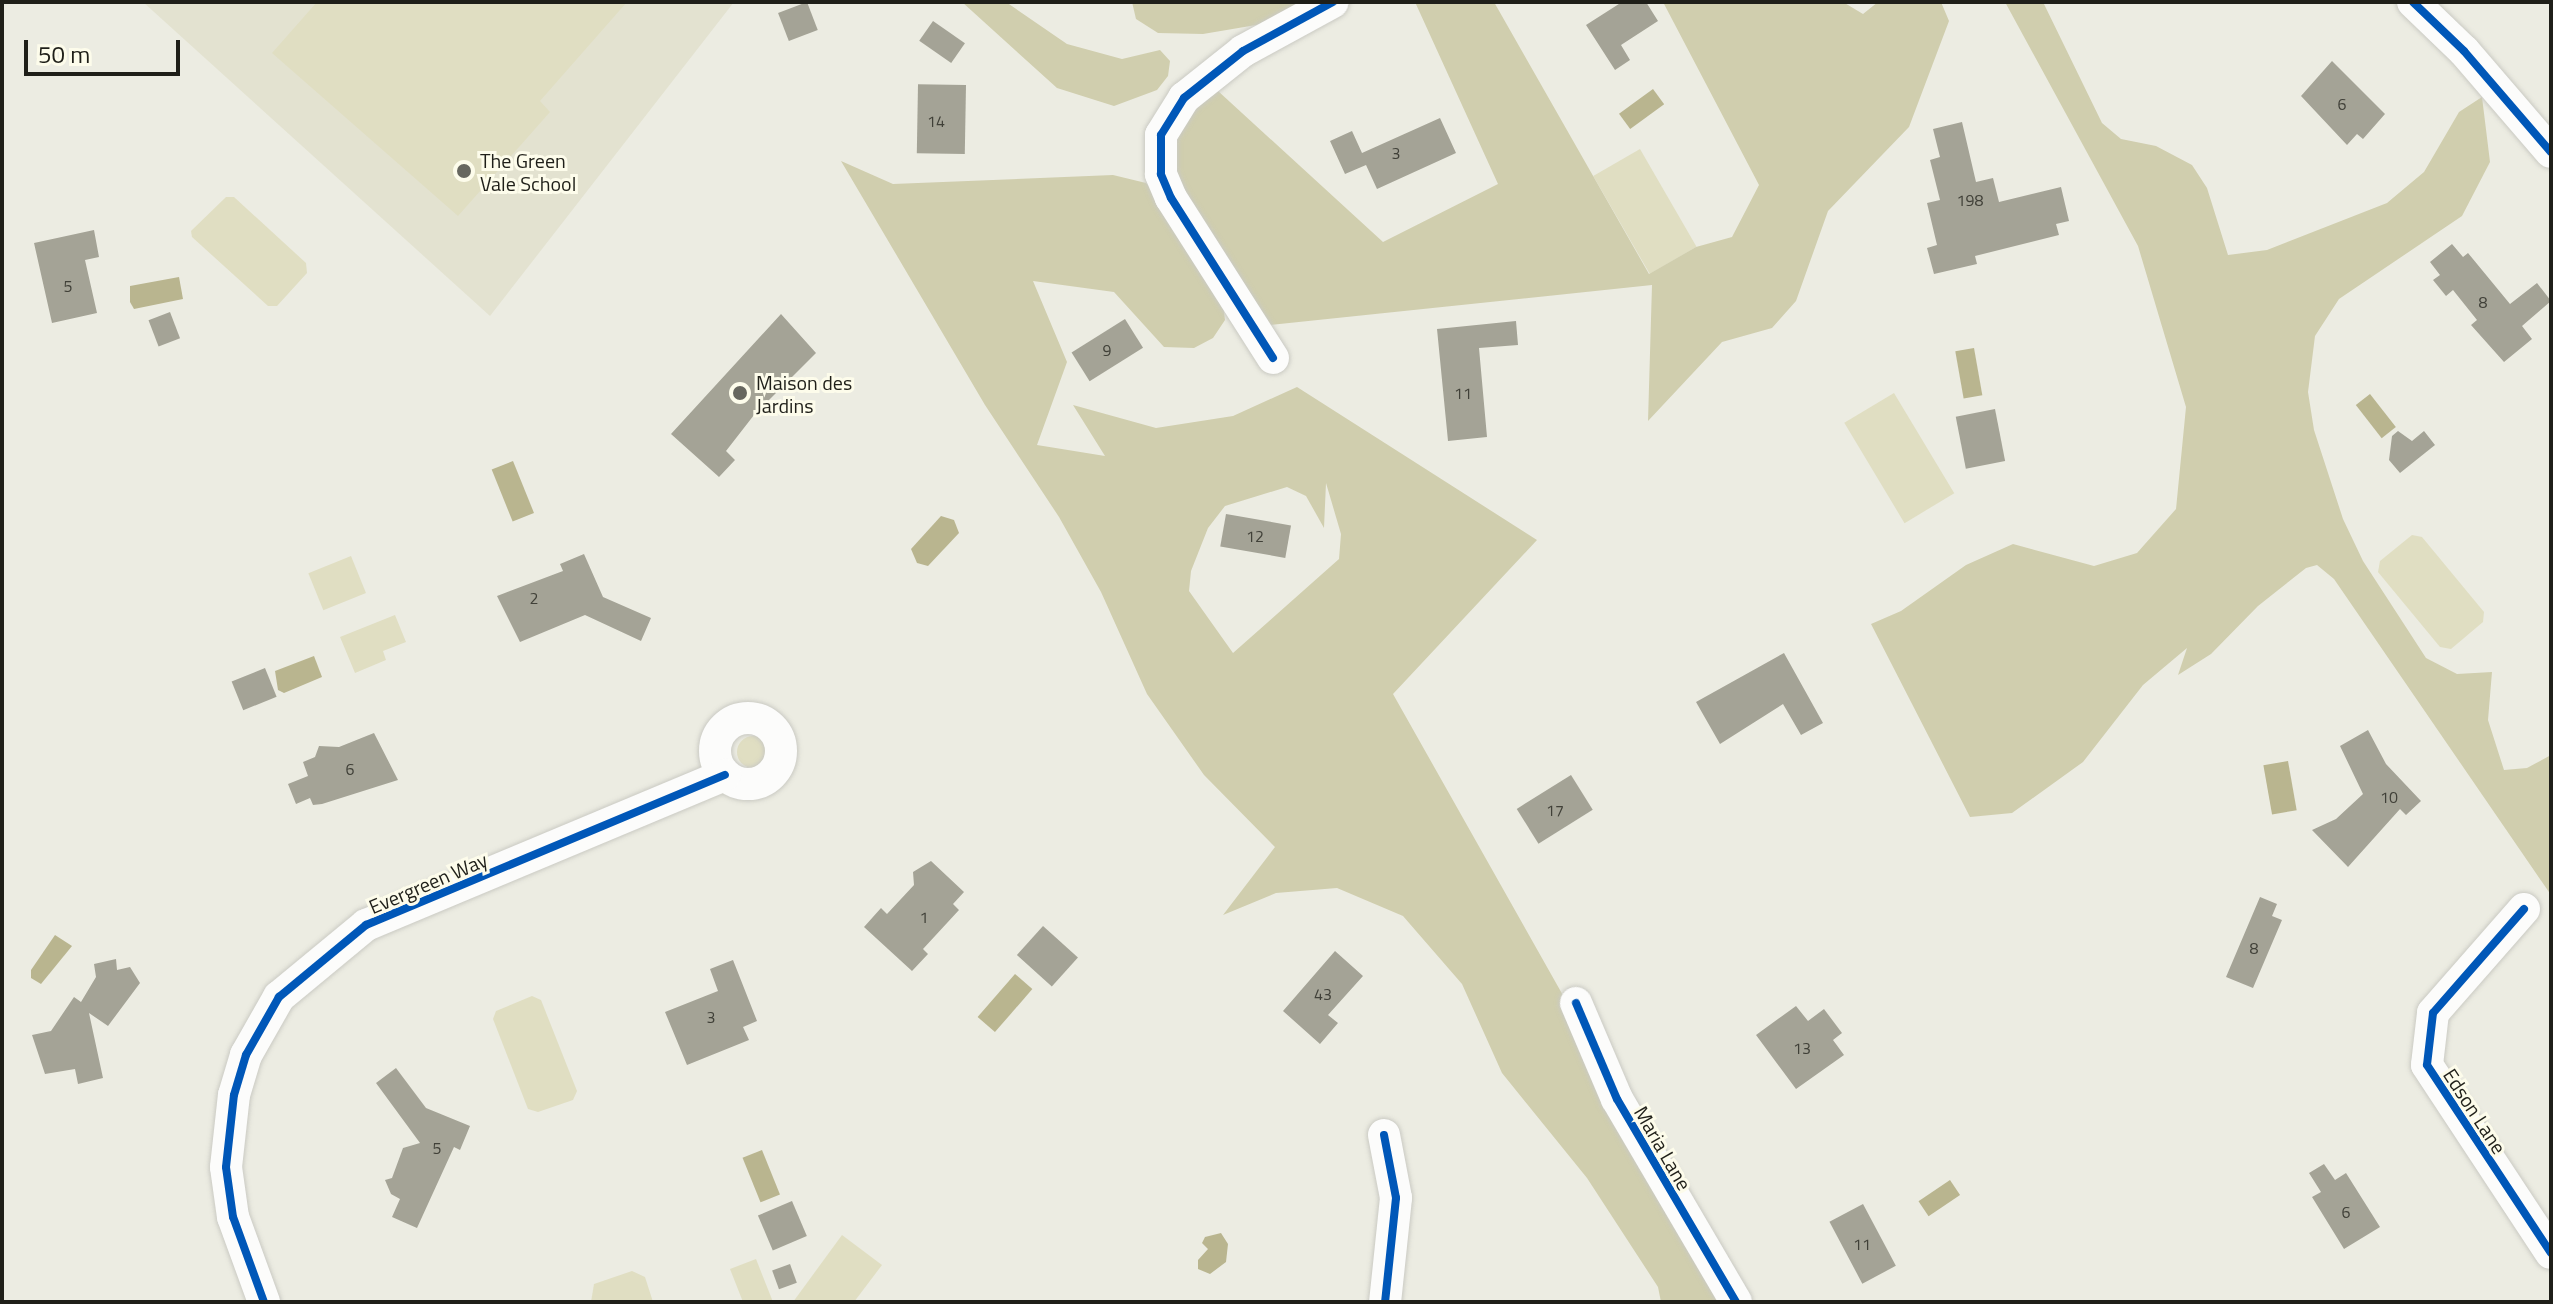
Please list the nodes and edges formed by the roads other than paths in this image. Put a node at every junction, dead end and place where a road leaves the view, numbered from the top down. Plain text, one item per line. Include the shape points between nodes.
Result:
1 (1333, 2) edge
2 (2413, 2) edge
3 (2551, 152) edge
4 (1273, 358) dead end
5 (725, 775) dead end
6 (2524, 909) dead end
7 (1576, 1003) dead end
8 (1384, 1135) dead end
9 (2551, 1253) edge
10 (264, 1302) edge
11 (1385, 1302) edge
12 (1736, 1302) edge

1 - 4 street via 1243,51 1184,98 1161,135 1161,174 1171,198
2 - 3 street via 2464,51
5 - 10 street, Evergreen Way via 366,925 279,997 246,1055 230,1107 226,1167 233,1217
6 - 9 street, Edson Lane via 2433,1013 2427,1065
7 - 12 street, Maria Lane via 1617,1099
8 - 11 street via 1396,1198

